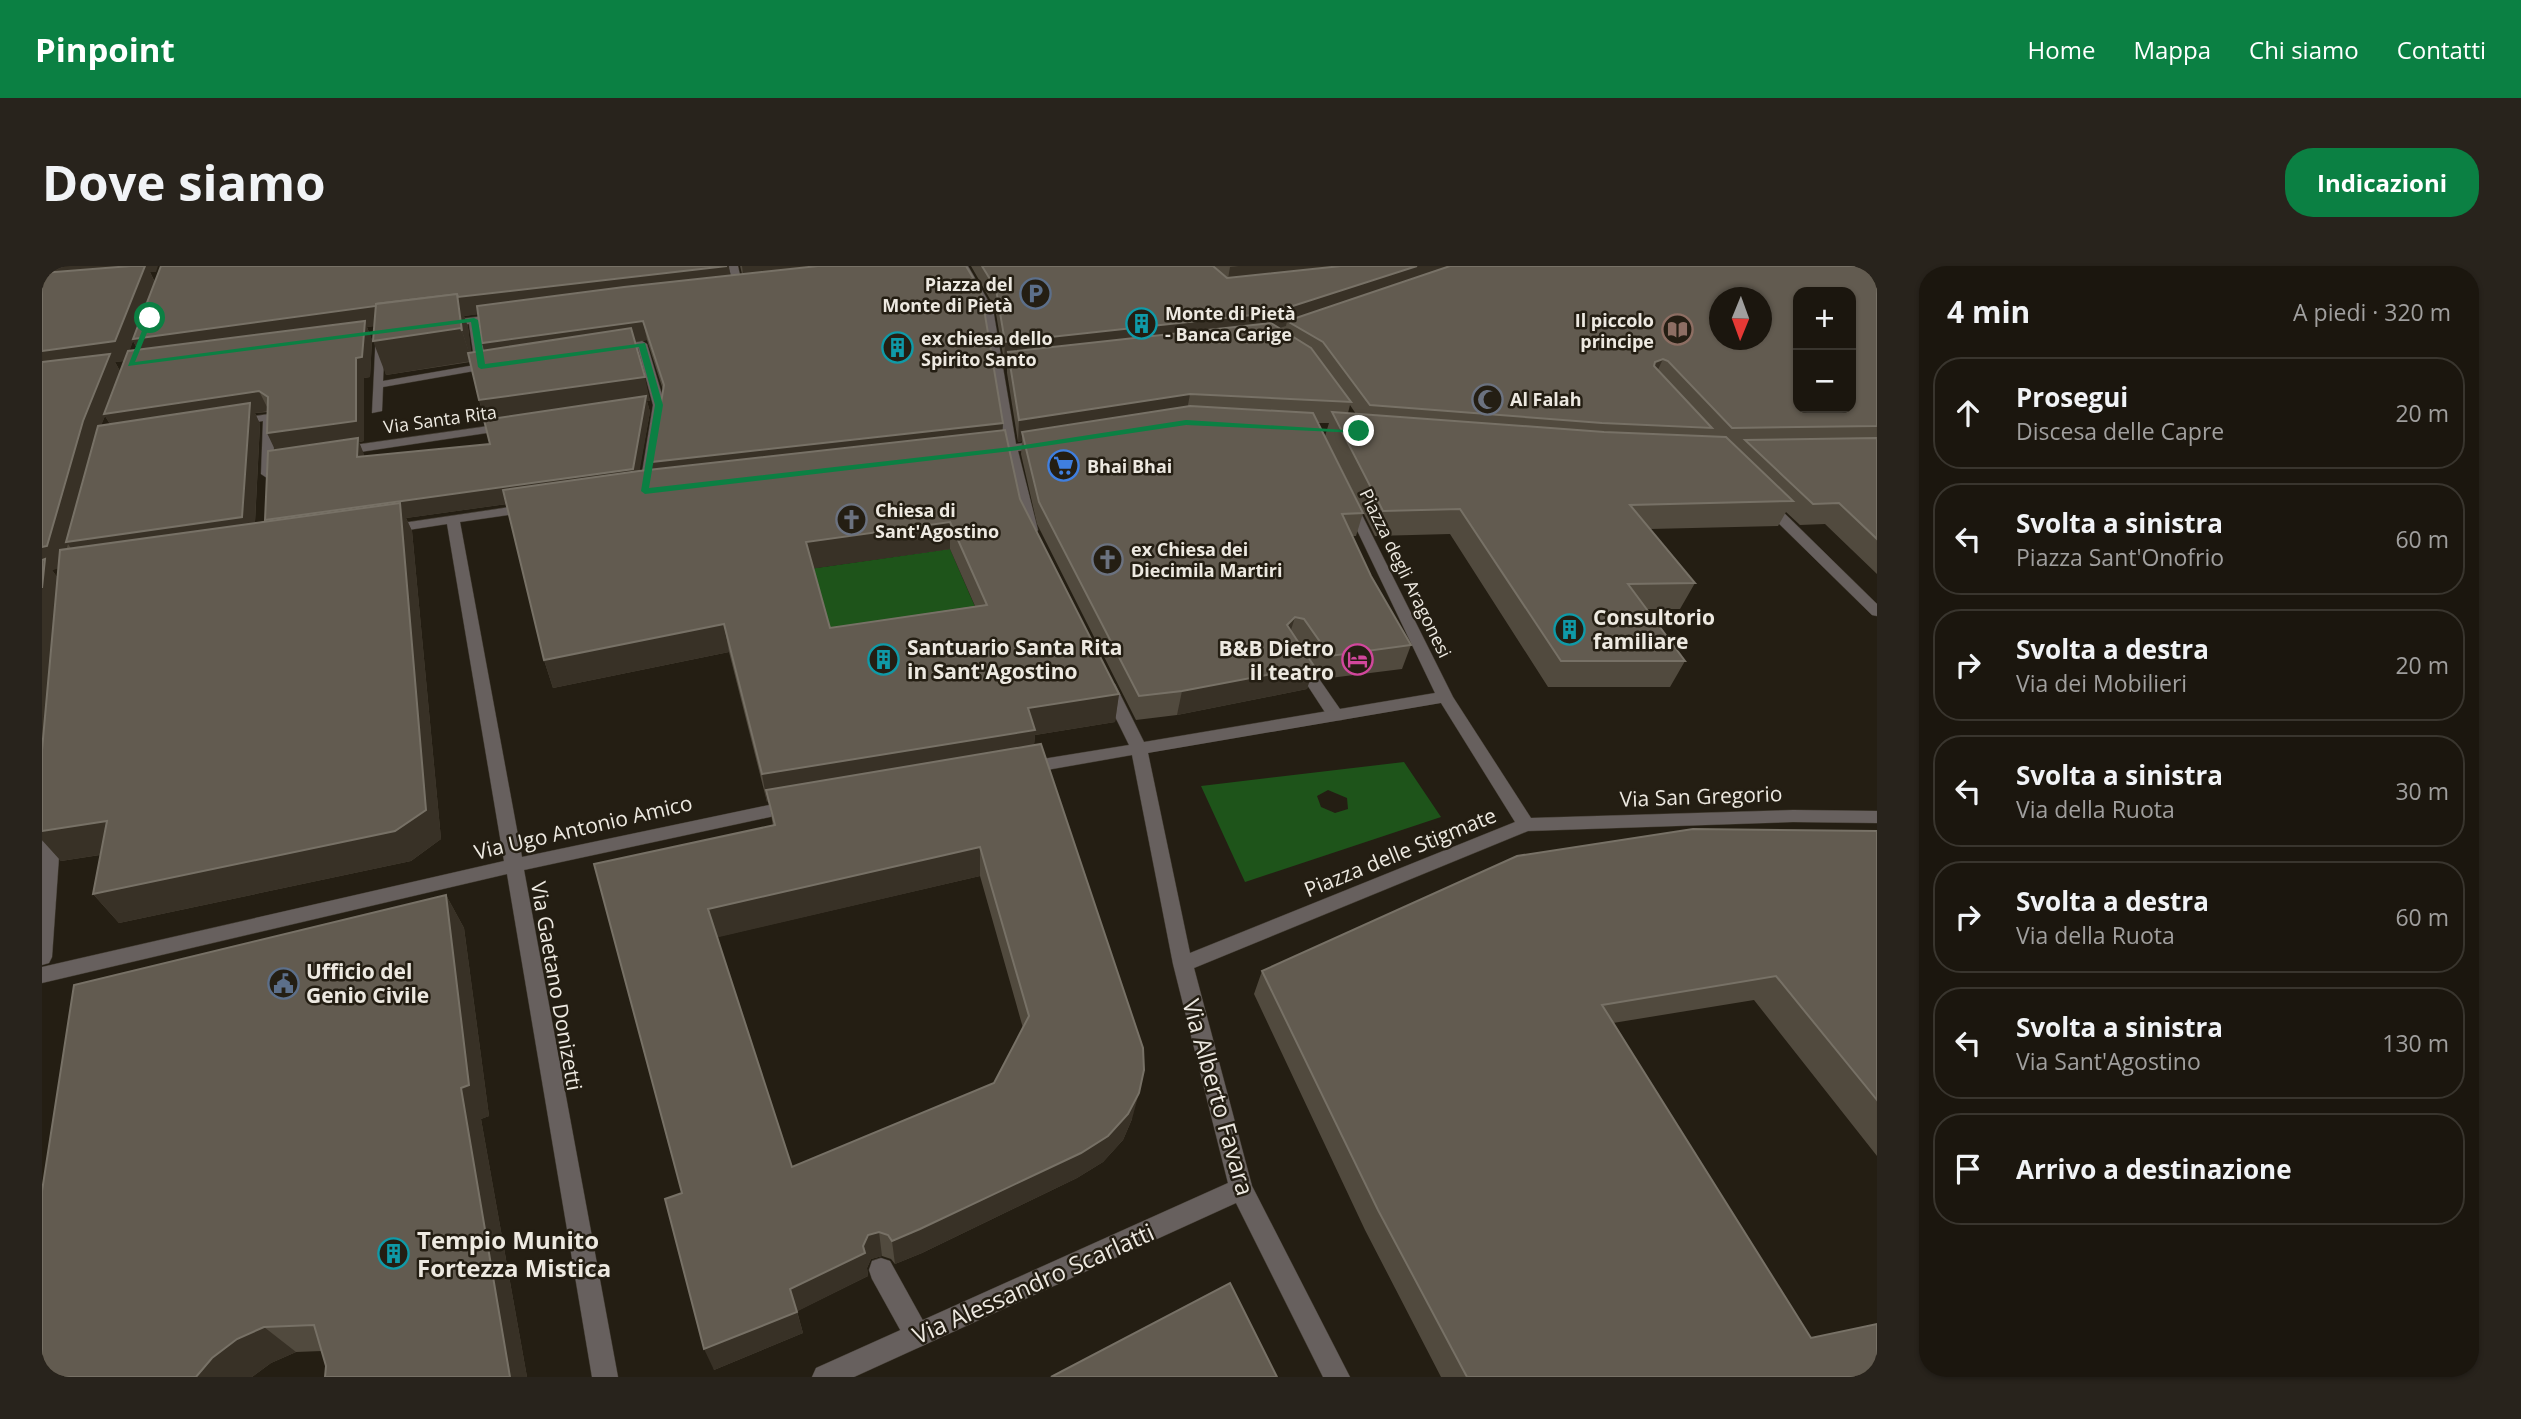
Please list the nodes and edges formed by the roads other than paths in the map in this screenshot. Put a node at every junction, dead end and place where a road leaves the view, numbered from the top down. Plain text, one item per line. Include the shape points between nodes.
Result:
1 (733, 266) edge
2 (963, 266) edge
3 (754, 286) edge
4 (740, 287) junction
5 (728, 289) edge
6 (513, 315) edge
7 (474, 320) junction
8 (434, 325) edge
9 (394, 330) edge
10 (381, 331) junction
11 (368, 333) edge
12 (602, 350) edge
13 (508, 363) edge
14 (481, 367) junction
15 (1013, 367) edge
16 (999, 368) junction
17 (378, 385) junction
18 (659, 405) junction
19 (645, 407) edge
20 (376, 411) dead end
21 (228, 423) edge
22 (524, 425) edge
23 (1052, 443) edge
24 (1011, 449) junction
25 (321, 454) edge
26 (970, 454) edge
27 (266, 486) edge
28 (1343, 489) edge
29 (645, 491) edge
30 (1757, 494) edge
31 (549, 505) edge
32 (453, 520) junction
33 (372, 531) edge
34 (1041, 550) edge
35 (1877, 612) edge
36 (1290, 647) edge
37 (1102, 674) edge
38 (1445, 697) junction
39 (1336, 716) junction
40 (1139, 749) junction
41 (1005, 771) edge
42 (817, 802) edge
43 (53, 806) edge
44 (1877, 817) edge
45 (1526, 825) junction
46 (512, 866) junction
47 (42, 957) edge
48 (1182, 964) junction
49 (42, 975) edge
50 (1241, 1189) junction
51 (881, 1270) edge
52 (917, 1335) junction
53 (605, 1377) edge
54 (825, 1377) edge
55 (1337, 1377) edge

1 - 4 street
2 - 16 street via 988,309
3 - 4 street
4 - 5 street
6 - 7 street
7 - 8 street
7 - 14 street
9 - 10 street
10 - 11 street
10 - 17 street
12 - 18 street via 642,344
13 - 14 street
14 - 17 street
15 - 16 street
16 - 24 street
17 - 20 street
18 - 19 street
18 - 29 street
21 - 27 street via 269,417 274,461
22 - 25 street, Via Santa Rita
23 - 24 street
24 - 26 street
24 - 34 street via 1028,525
28 - 38 street, Piazza degli Aragonesi
30 - 35 street
31 - 32 street
32 - 33 street
32 - 46 street, Via Gaetano Donizetti
36 - 39 street
37 - 40 street
38 - 39 street
38 - 45 street, Piazza delle Stigmate
39 - 40 street
40 - 41 street
40 - 48 street
42 - 46 street, Via Ugo Antonio Amico
43 - 47 street
44 - 45 street, Via San Gregorio
45 - 48 street, Piazza delle Stigmate
46 - 49 street, Via Ugo Antonio Amico
46 - 53 street, Via Gaetano Donizetti
48 - 50 street, Via Alberto Favara
50 - 52 street, Via Alessandro Scarlatti
50 - 55 street, Via Alberto Favara
51 - 52 street
52 - 54 street, Via Alessandro Scarlatti

